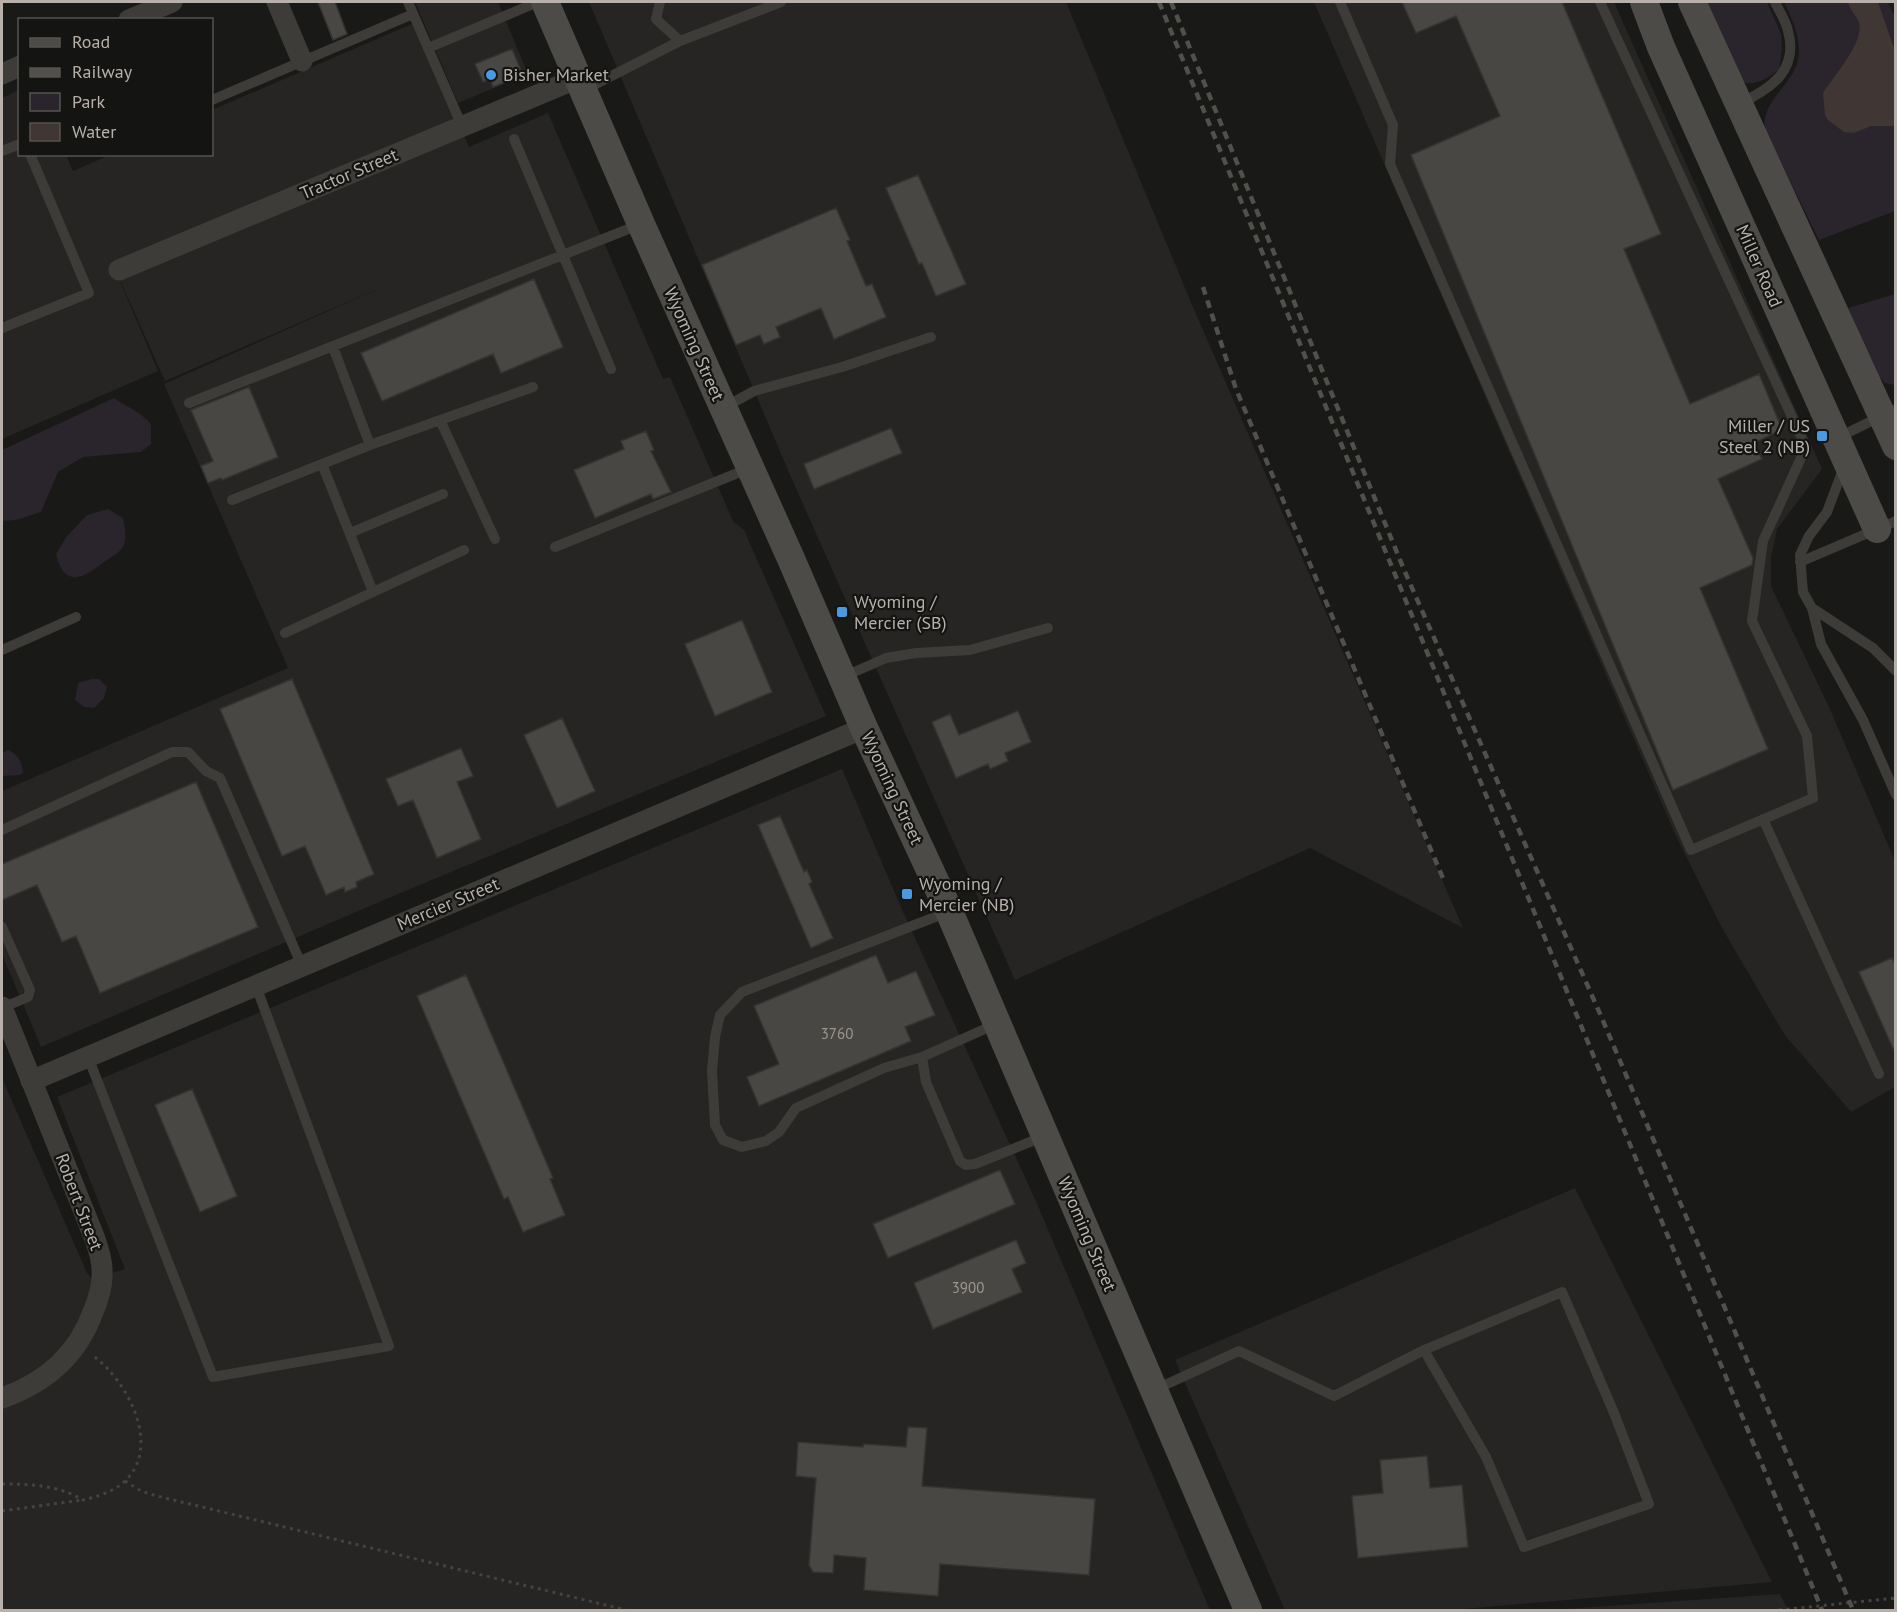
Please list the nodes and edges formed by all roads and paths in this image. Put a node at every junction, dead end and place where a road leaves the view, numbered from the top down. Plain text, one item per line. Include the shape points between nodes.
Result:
1 (172, 2) edge
2 (277, 2) edge
3 (408, 2) edge
4 (538, 2) edge
5 (545, 2) edge
6 (660, 2) edge
7 (782, 2) edge
8 (1340, 2) edge
9 (1600, 2) edge
10 (1644, 2) edge
11 (1692, 2) edge
12 (1775, 2) edge
13 (414, 14) junction
14 (134, 18) edge
15 (680, 41) junction
16 (428, 48) junction
17 (302, 62) junction
18 (18, 67) edge
19 (2, 74) edge
20 (581, 84) junction
21 (213, 100) edge
22 (1739, 104) junction
23 (462, 126) junction
24 (514, 139) dead end
25 (18, 145) edge
26 (2, 151) edge
27 (31, 156) edge
28 (641, 224) junction
29 (564, 254) junction
30 (119, 270) dead end
31 (2, 328) edge
32 (931, 337) dead end
33 (333, 347) junction
34 (611, 369) dead end
35 (533, 387) dead end
36 (189, 403) dead end
37 (723, 408) junction
38 (1889, 413) edge
39 (440, 420) junction
40 (370, 445) junction
41 (1896, 446) edge
42 (1842, 450) junction
43 (322, 464) junction
44 (750, 468) junction
45 (443, 494) dead end
46 (232, 500) dead end
47 (1886, 525) edge
48 (350, 533) junction
49 (495, 539) dead end
50 (555, 547) dead end
51 (464, 550) dead end
52 (1800, 562) junction
53 (373, 592) junction
54 (1812, 608) junction
55 (76, 617) dead end
56 (1048, 628) dead end
57 (285, 633) dead end
58 (2, 650) edge
59 (1896, 671) edge
60 (843, 677) junction
61 (864, 728) junction
62 (1896, 795) edge
63 (1763, 819) junction
64 (2, 830) edge
65 (949, 911) junction
66 (2, 927) edge
67 (302, 966) junction
68 (255, 986) junction
69 (2, 1008) edge
70 (997, 1024) junction
71 (88, 1057) junction
72 (922, 1057) junction
73 (1880, 1074) dead end
74 (31, 1081) junction
75 (1045, 1136) junction
76 (77, 1344) junction
77 (1424, 1350) junction
78 (1154, 1390) junction
79 (2, 1398) edge
80 (125, 1481) junction
81 (2, 1484) edge
82 (83, 1500) junction
83 (2, 1511) edge
84 (1896, 1598) edge
85 (626, 1611) edge
86 (1248, 1611) edge
87 (1779, 1611) edge

1 - 14 street
2 - 17 street
3 - 13 lane
4 - 16 lane
5 - 20 main road, Wyoming Street
6 - 15 lane via 656,19
7 - 15 lane
8 - 63 lane via 1393,126 1390,164 1691,850
9 - 63 lane via 1806,447 1763,541 1752,621 1807,736 1813,798
10 - 42 main road, Miller Road via 1660,47
11 - 22 main road
12 - 22 lane via 1788,29 1788,62 1771,87
13 - 16 lane
13 - 17 lane
15 - 20 lane
16 - 23 lane
17 - 21 lane
18 - 19 street
20 - 23 street, Tractor Street
20 - 28 main road, Wyoming Street
22 - 38 main road
23 - 30 street, Tractor Street
24 - 29 lane
25 - 26 lane
27 - 31 lane via 89,293
28 - 29 lane
28 - 37 main road, Wyoming Street
29 - 33 lane
29 - 34 lane
32 - 37 lane via 754,391
33 - 36 lane
33 - 40 lane
35 - 39 lane
37 - 44 main road, Wyoming Street
38 - 41 main road
38 - 42 lane
39 - 40 lane
39 - 49 lane
40 - 43 lane
42 - 47 main road, Miller Road
42 - 52 lane via 1827,512 1809,536
43 - 46 lane
43 - 48 lane
44 - 50 lane
44 - 60 main road, Wyoming Street
45 - 48 lane
47 - 52 lane
48 - 53 lane
51 - 53 lane
52 - 54 lane via 1803,592
53 - 57 lane
54 - 59 lane via 1874,648
54 - 62 lane via 1821,644 1863,720
55 - 58 lane
56 - 60 lane via 970,650 916,652 886,658
60 - 61 main road, Wyoming Street
61 - 65 main road, Wyoming Street
61 - 67 street, Mercier Street
63 - 73 lane
64 - 67 lane via 172,752 188,753 206,771 220,778
65 - 70 main road, Wyoming Street
65 - 72 lane via 742,992 720,1015 715,1037 715,1125 723,1140 742,1147 766,1141 779,1132 796,1108 884,1068
66 - 69 lane via 30,990 28,997
67 - 68 street, Mercier Street
68 - 71 street, Mercier Street
68 - 71 lane via 389,1346 213,1377
69 - 74 street, Robert Street
70 - 72 lane
70 - 75 main road, Wyoming Street
71 - 74 street, Mercier Street
72 - 75 lane via 927,1082 960,1161 966,1165
74 - 76 street, Robert Street via 101,1261 98,1301
75 - 78 main road, Wyoming Street
76 - 79 street, Robert Street via 42,1380
76 - 80 path via 118,1378 136,1415 140,1451 136,1467
77 - 77 lane via 1562,1293 1649,1504 1524,1547 1486,1457
77 - 78 lane via 1334,1396 1239,1351
78 - 86 main road, Wyoming Street
80 - 82 path via 106,1493
80 - 85 path via 157,1496
81 - 82 path via 69,1491
82 - 83 path
84 - 87 path

